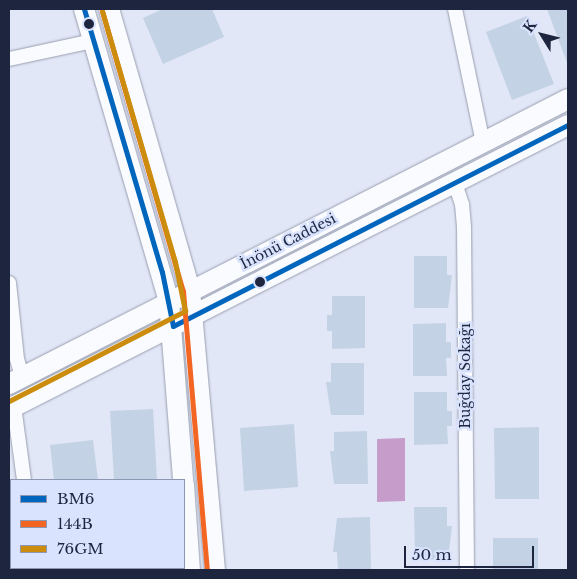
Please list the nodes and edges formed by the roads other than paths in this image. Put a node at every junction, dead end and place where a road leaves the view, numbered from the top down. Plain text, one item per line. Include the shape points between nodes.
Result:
1 (84, 9) edge
2 (109, 9) edge
3 (455, 9) edge
4 (92, 41) junction
5 (9, 60) edge
6 (568, 99) edge
7 (568, 125) edge
8 (483, 143) junction
9 (455, 183) junction
10 (9, 283) edge
11 (190, 290) junction
12 (169, 301) junction
13 (194, 315) junction
14 (173, 326) junction
15 (16, 381) edge
16 (12, 407) edge
17 (24, 479) edge
18 (183, 479) edge
19 (185, 499) edge
20 (190, 570) edge
21 (215, 570) edge
22 (467, 570) edge

1 - 4 main road
2 - 11 main road
3 - 8 street
4 - 5 street
4 - 12 main road
6 - 8 main road, İnönü Caddesi
7 - 9 main road
8 - 11 main road, İnönü Caddesi
9 - 13 main road
9 - 22 street, Buğday Sokağı via 462,204 464,228
10 - 15 street
11 - 12 main road, İnönü Caddesi
11 - 13 main road
12 - 14 main road
12 - 15 main road, İnönü Caddesi
13 - 14 main road
13 - 21 main road
14 - 16 main road
14 - 18 main road
16 - 17 street
19 - 20 main road

